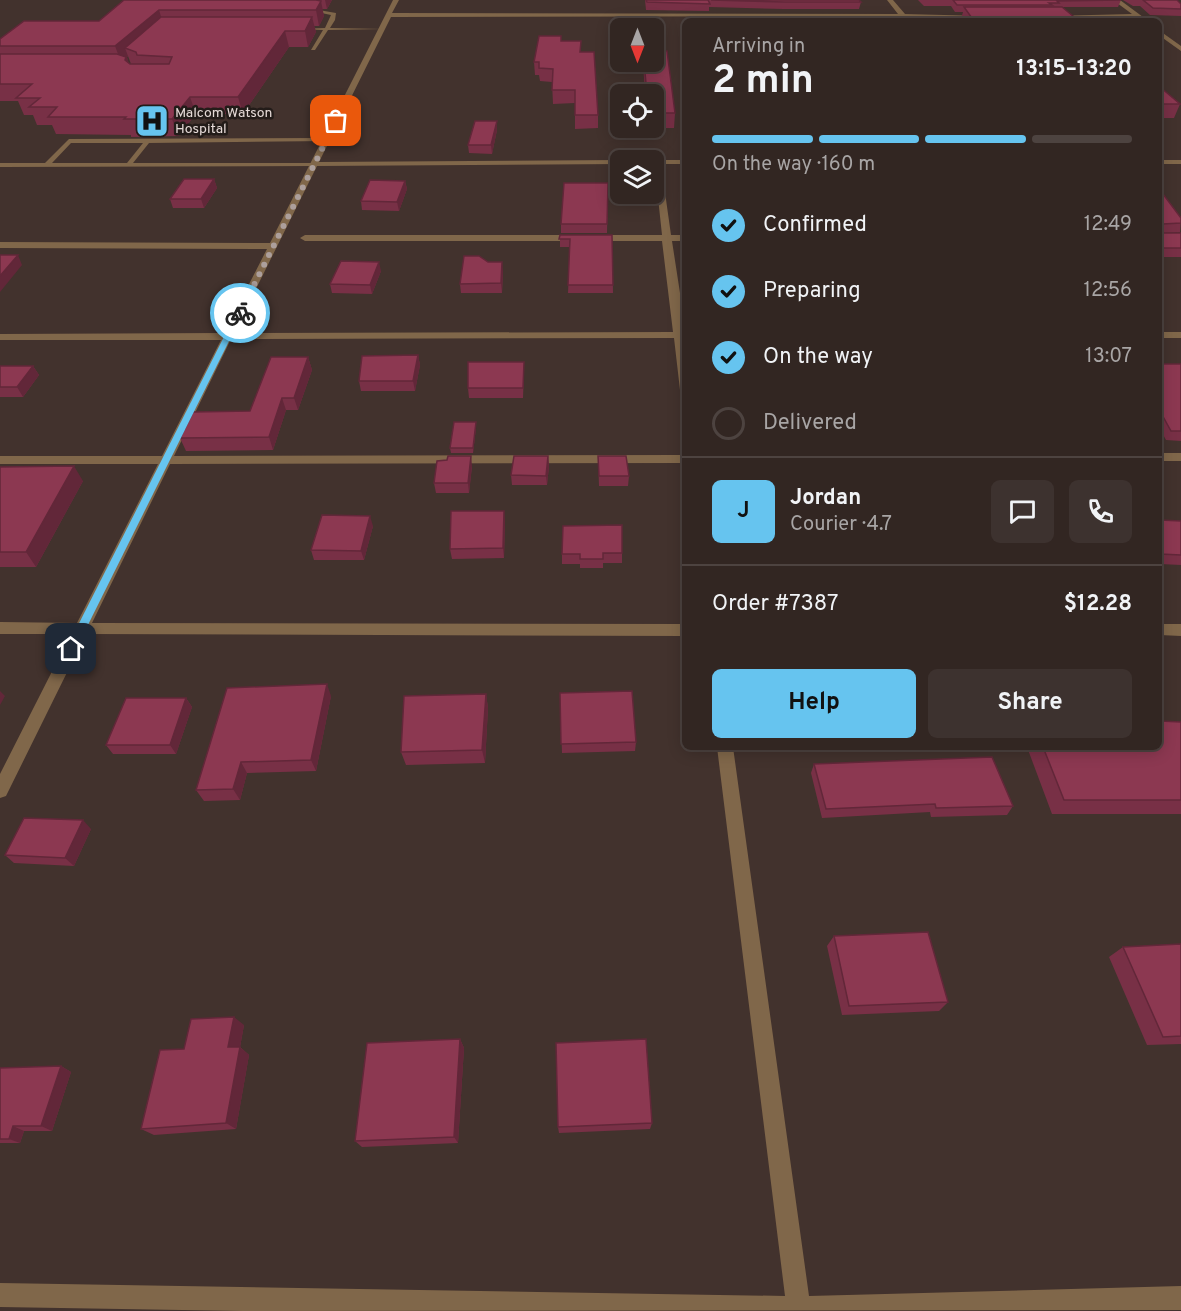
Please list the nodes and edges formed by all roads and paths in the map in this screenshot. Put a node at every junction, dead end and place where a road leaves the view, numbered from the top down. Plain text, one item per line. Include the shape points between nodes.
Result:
1 (396, 0) edge
2 (890, 0) edge
3 (1116, 0) edge
4 (304, 9) edge
5 (389, 15) junction
6 (903, 16) junction
7 (985, 16) edge
8 (1043, 16) edge
9 (1137, 16) junction
10 (1140, 18) edge
11 (293, 29) edge
12 (328, 29) junction
13 (382, 29) junction
14 (1162, 35) edge
15 (313, 49) dead end
16 (1181, 49) edge
17 (326, 140) junction
18 (147, 141) junction
19 (610, 162) edge
20 (664, 162) edge
21 (682, 162) edge
22 (1162, 162) edge
23 (1181, 162) edge
24 (129, 164) junction
25 (314, 164) junction
26 (0, 165) edge
27 (47, 165) junction
28 (662, 204) edge
29 (305, 238) dead end
30 (666, 238) junction
31 (682, 238) edge
32 (0, 245) edge
33 (273, 246) junction
34 (682, 329) edge
35 (682, 335) edge
36 (1162, 335) edge
37 (1181, 335) edge
38 (0, 337) edge
39 (228, 337) junction
40 (1181, 457) edge
41 (1162, 458) edge
42 (682, 459) edge
43 (0, 460) edge
44 (165, 461) junction
45 (0, 628) edge
46 (81, 629) junction
47 (682, 630) edge
48 (1162, 630) edge
49 (1181, 630) edge
50 (725, 750) edge
51 (0, 791) edge
52 (0, 1294) edge
53 (1181, 1298) edge
54 (799, 1309) edge

1 - 5 street
2 - 6 street
3 - 9 street
4 - 12 lane via 334,14
5 - 6 street via 630,12
5 - 13 street
6 - 7 street
8 - 9 street
9 - 10 street
11 - 12 lane
12 - 13 lane
12 - 15 lane
13 - 17 street
14 - 16 street
17 - 18 lane
17 - 25 street
18 - 24 lane
18 - 27 lane via 69,141
19 - 25 street
20 - 21 street
22 - 23 street
24 - 25 lane
24 - 27 lane
25 - 33 street
26 - 27 lane
28 - 30 street
29 - 30 street
30 - 31 street
30 - 34 street
32 - 33 street
33 - 39 street
35 - 39 street
36 - 37 street
38 - 39 street
39 - 44 street
40 - 41 street
42 - 44 street
43 - 44 street
44 - 46 street
45 - 46 street
46 - 47 street
46 - 51 street
48 - 49 street
50 - 54 street
52 - 54 street
53 - 54 street

